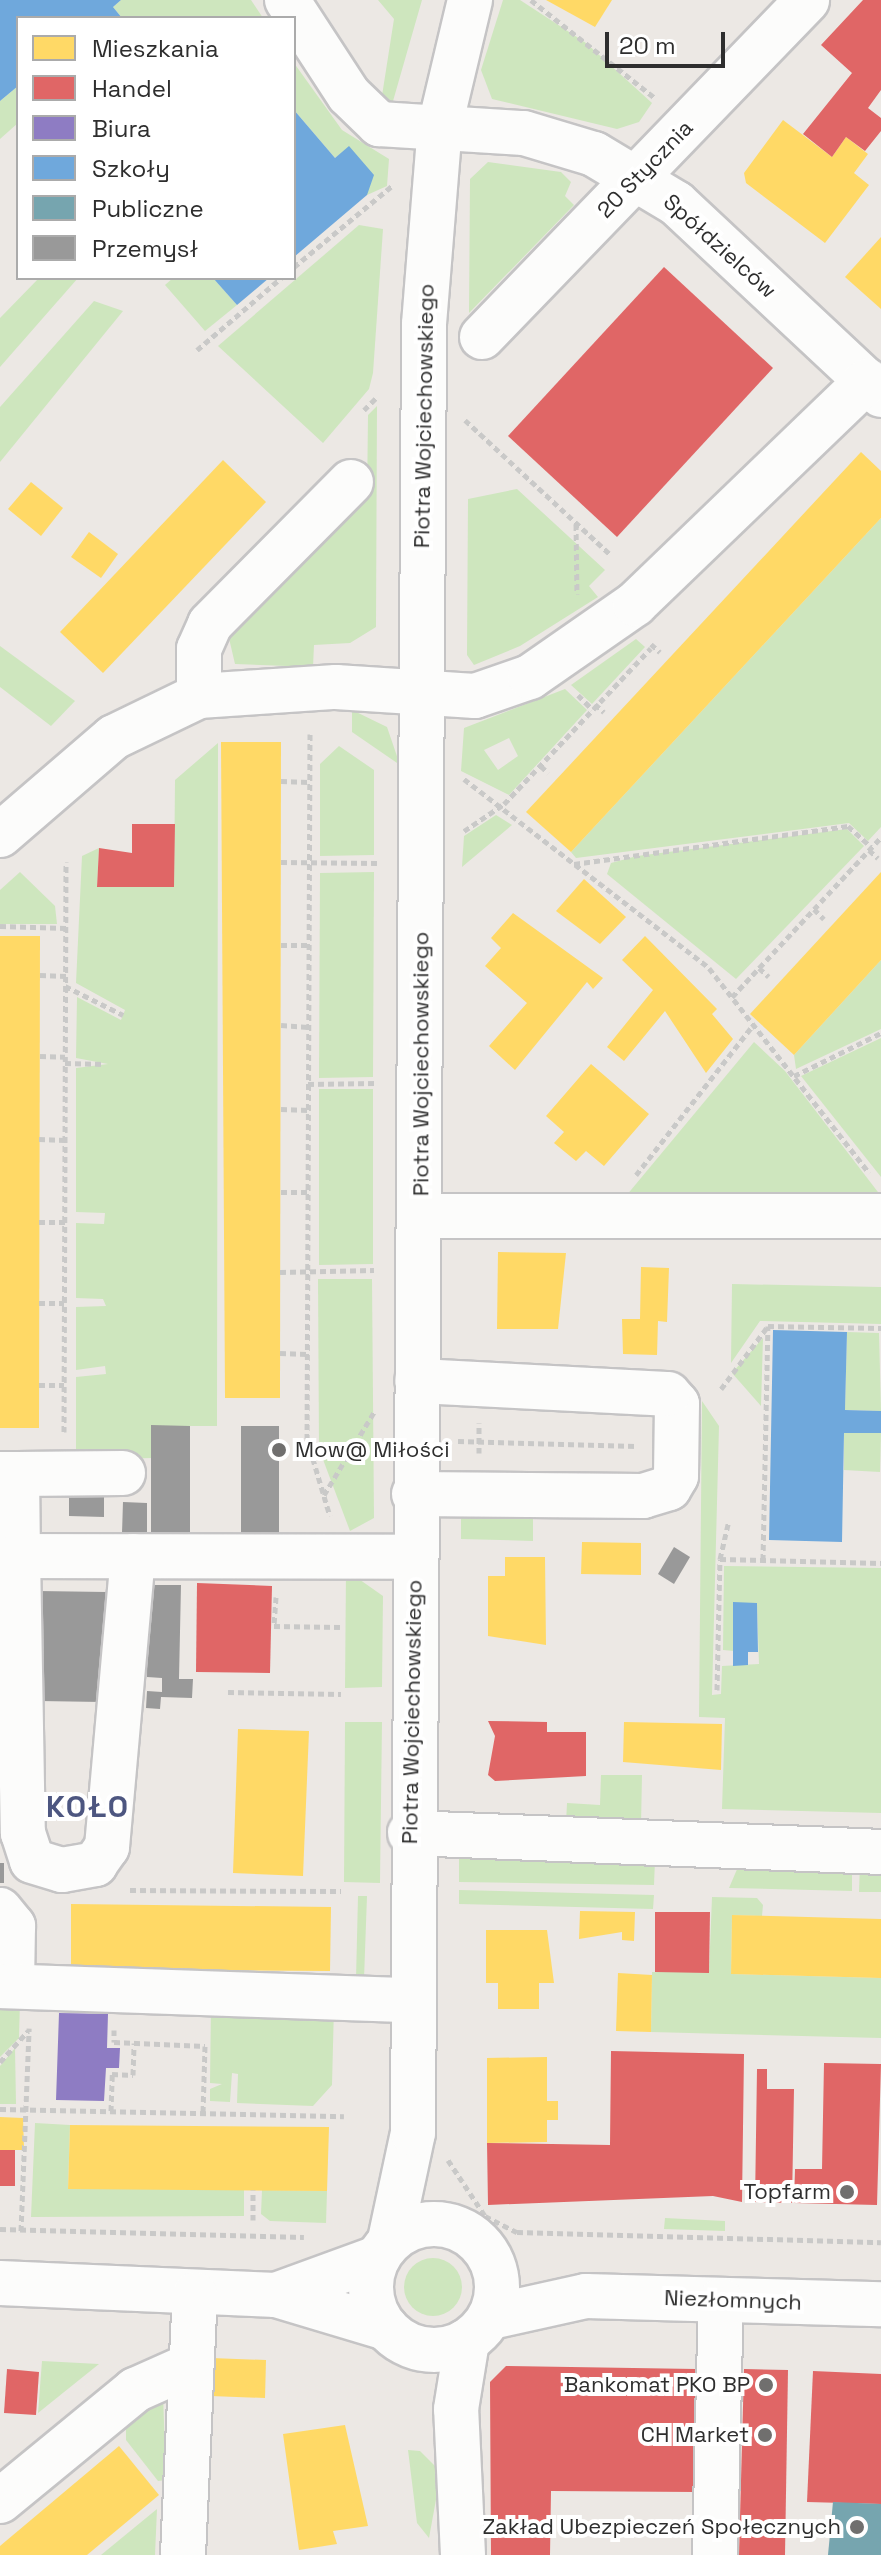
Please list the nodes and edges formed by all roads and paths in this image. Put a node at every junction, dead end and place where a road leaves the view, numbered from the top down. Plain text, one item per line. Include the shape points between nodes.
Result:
1 (287, 0) edge
2 (470, 0) edge
3 (531, 0) edge
4 (807, 0) edge
5 (662, 104) dead end
6 (440, 126) junction
7 (637, 177) junction
8 (385, 191) dead end
9 (296, 265) edge
10 (279, 280) edge
11 (482, 337) dead end
12 (197, 350) dead end
13 (874, 388) edge
14 (377, 397) dead end
15 (364, 410) dead end
16 (456, 412) dead end
17 (351, 482) dead end
18 (576, 523) junction
19 (611, 555) dead end
20 (576, 609) dead end
21 (662, 636) dead end
22 (421, 693) junction
23 (199, 696) junction
24 (595, 704) junction
25 (604, 712) dead end
26 (310, 734) dead end
27 (541, 766) junction
28 (453, 773) dead end
29 (548, 773) dead end
30 (281, 781) dead end
31 (309, 782) junction
32 (504, 804) junction
33 (0, 835) edge
34 (881, 837) edge
35 (452, 840) dead end
36 (870, 848) junction
37 (878, 858) dead end
38 (66, 862) dead end
39 (281, 862) dead end
40 (309, 862) junction
41 (377, 863) dead end
42 (573, 864) junction
43 (814, 909) junction
44 (824, 919) dead end
45 (0, 926) edge
46 (66, 928) junction
47 (281, 945) dead end
48 (309, 945) junction
49 (759, 968) junction
50 (40, 975) dead end
51 (66, 976) junction
52 (769, 977) dead end
53 (65, 986) junction
54 (732, 997) junction
55 (123, 1015) dead end
56 (281, 1025) dead end
57 (308, 1027) junction
58 (751, 1028) junction
59 (881, 1033) edge
60 (40, 1056) dead end
61 (65, 1060) junction
62 (105, 1064) dead end
63 (794, 1076) junction
64 (376, 1083) dead end
65 (308, 1084) junction
66 (281, 1109) dead end
67 (308, 1110) junction
68 (39, 1139) dead end
69 (65, 1140) junction
70 (281, 1192) dead end
71 (308, 1192) junction
72 (877, 1198) edge
73 (605, 1215) junction
74 (422, 1216) junction
75 (39, 1222) dead end
76 (65, 1222) junction
77 (374, 1270) dead end
78 (307, 1271) junction
79 (280, 1272) dead end
80 (39, 1303) dead end
81 (64, 1303) junction
82 (768, 1326) junction
83 (881, 1328) edge
84 (280, 1353) dead end
85 (307, 1354) junction
86 (417, 1381) junction
87 (480, 1382) junction
88 (39, 1385) dead end
89 (64, 1385) junction
90 (721, 1389) dead end
91 (376, 1411) dead end
92 (453, 1441) dead end
93 (479, 1442) junction
94 (645, 1446) dead end
95 (63, 1473) junction
96 (123, 1473) dead end
97 (8, 1474) edge
98 (414, 1494) junction
99 (478, 1495) junction
100 (324, 1496) junction
101 (729, 1521) dead end
102 (338, 1527) dead end
103 (18, 1556) junction
104 (133, 1556) junction
105 (277, 1556) junction
106 (414, 1557) junction
107 (720, 1559) junction
108 (763, 1560) junction
109 (881, 1563) edge
110 (340, 1627) dead end
111 (717, 1690) dead end
112 (228, 1692) dead end
113 (341, 1694) dead end
114 (410, 1833) junction
115 (881, 1852) edge
116 (119, 1890) dead end
117 (341, 1891) dead end
118 (0, 1910) edge
119 (14, 1986) edge
120 (410, 2000) junction
121 (29, 2030) junction
122 (134, 2043) dead end
123 (205, 2046) dead end
124 (0, 2062) edge
125 (0, 2109) edge
126 (26, 2109) junction
127 (111, 2111) junction
128 (203, 2113) junction
129 (344, 2116) dead end
130 (413, 2133) junction
131 (454, 2159) dead end
132 (253, 2190) dead end
133 (253, 2220) dead end
134 (453, 2226) junction
135 (0, 2229) edge
136 (21, 2231) junction
137 (311, 2238) dead end
138 (495, 2240) junction
139 (881, 2242) edge
140 (383, 2249) junction
141 (0, 2283) edge
142 (195, 2294) junction
143 (276, 2295) junction
144 (586, 2296) junction
145 (721, 2300) junction
146 (881, 2304) edge
147 (386, 2328) junction
148 (479, 2329) junction
149 (189, 2366) junction
150 (0, 2501) edge
151 (183, 2555) edge
152 (463, 2555) edge
153 (715, 2555) edge

1 - 6 street, Spółdzielców via 349,95 379,124
2 - 6 street, Piotra Wojciechowskiego
3 - 5 path
4 - 7 street, 20 Stycznia
6 - 7 street, Spółdzielców via 558,141
6 - 22 street, Piotra Wojciechowskiego via 424,324
7 - 11 street, 20 Stycznia
7 - 13 street, Spółdzielców via 676,203
8 - 9 path
10 - 12 path
13 - 22 street via 604,629 498,691
14 - 15 path
16 - 18 path
17 - 23 street via 210,624 199,649
18 - 19 path
18 - 20 path
21 - 24 path
22 - 23 street via 336,687
22 - 74 street, Piotra Wojciechowskiego
23 - 33 street via 114,737
24 - 25 path
24 - 27 path
26 - 31 path
27 - 29 path
27 - 32 path
28 - 32 path
30 - 31 path
31 - 40 path
32 - 35 path
32 - 42 path
34 - 36 path
36 - 37 path
36 - 42 path via 848,826
36 - 43 path
38 - 46 path
39 - 40 path
40 - 41 path
40 - 48 path
42 - 54 path via 709,968
43 - 44 path
43 - 49 path
45 - 46 path
46 - 51 path
47 - 48 path
48 - 57 path
49 - 52 path
49 - 54 path
50 - 51 path
51 - 53 path
53 - 55 path
53 - 61 path
54 - 58 path
56 - 57 path
57 - 65 path
58 - 63 path
58 - 73 path
59 - 63 path
60 - 61 path
61 - 62 path
61 - 69 path
63 - 72 path
64 - 65 path
65 - 67 path
66 - 67 path
67 - 71 path
68 - 69 path
69 - 76 path
70 - 71 path
71 - 78 path
72 - 73 street
73 - 74 street
74 - 86 street, Piotra Wojciechowskiego
75 - 76 path
76 - 81 path
77 - 78 path
78 - 79 path
78 - 85 path
80 - 81 path
81 - 89 path
82 - 83 path
82 - 90 path
82 - 108 path
84 - 85 path
85 - 100 path via 307,1439
86 - 87 street
86 - 98 street, Piotra Wojciechowskiego
87 - 93 path
87 - 99 street via 668,1394 677,1404 676,1476 669,1488 643,1496
88 - 89 path
89 - 95 path
91 - 100 path
92 - 93 path
93 - 94 path
93 - 99 path
95 - 96 street
95 - 97 street
97 - 103 street
98 - 99 street
98 - 106 street, Piotra Wojciechowskiego
100 - 102 path
101 - 107 path
103 - 104 street
103 - 104 street via 23,1833 32,1861 62,1870 95,1864 107,1847
104 - 105 street
105 - 106 street
105 - 110 path via 274,1626
106 - 114 street, Piotra Wojciechowskiego
107 - 108 path
107 - 111 path
108 - 109 path
112 - 113 path
114 - 115 street
114 - 120 street, Piotra Wojciechowskiego
116 - 117 path
118 - 119 street via 13,1926
119 - 120 street
119 - 121 path
120 - 130 street, Piotra Wojciechowskiego
121 - 124 path
121 - 126 path
122 - 127 path via 133,2075 112,2074
123 - 128 path
125 - 126 path
126 - 127 path
126 - 136 path
127 - 128 path
128 - 129 path
130 - 134 street, Piotra Wojciechowskiego
130 - 140 street, Piotra Wojciechowskiego
131 - 138 path
132 - 133 path
134 - 138 street
134 - 140 street via 419,2225
135 - 136 path
136 - 137 path
138 - 139 path via 517,2232
138 - 144 street, Niezłomnych
138 - 148 street via 497,2274
140 - 143 street
140 - 147 street via 371,2295
141 - 142 street
142 - 143 street
142 - 149 street
143 - 147 street
144 - 145 street, Niezłomnych
144 - 148 street, Niezłomnych
145 - 146 street, Niezłomnych
145 - 153 street
147 - 148 street via 433,2351
148 - 152 street via 456,2409
149 - 150 street via 135,2390
149 - 151 street

